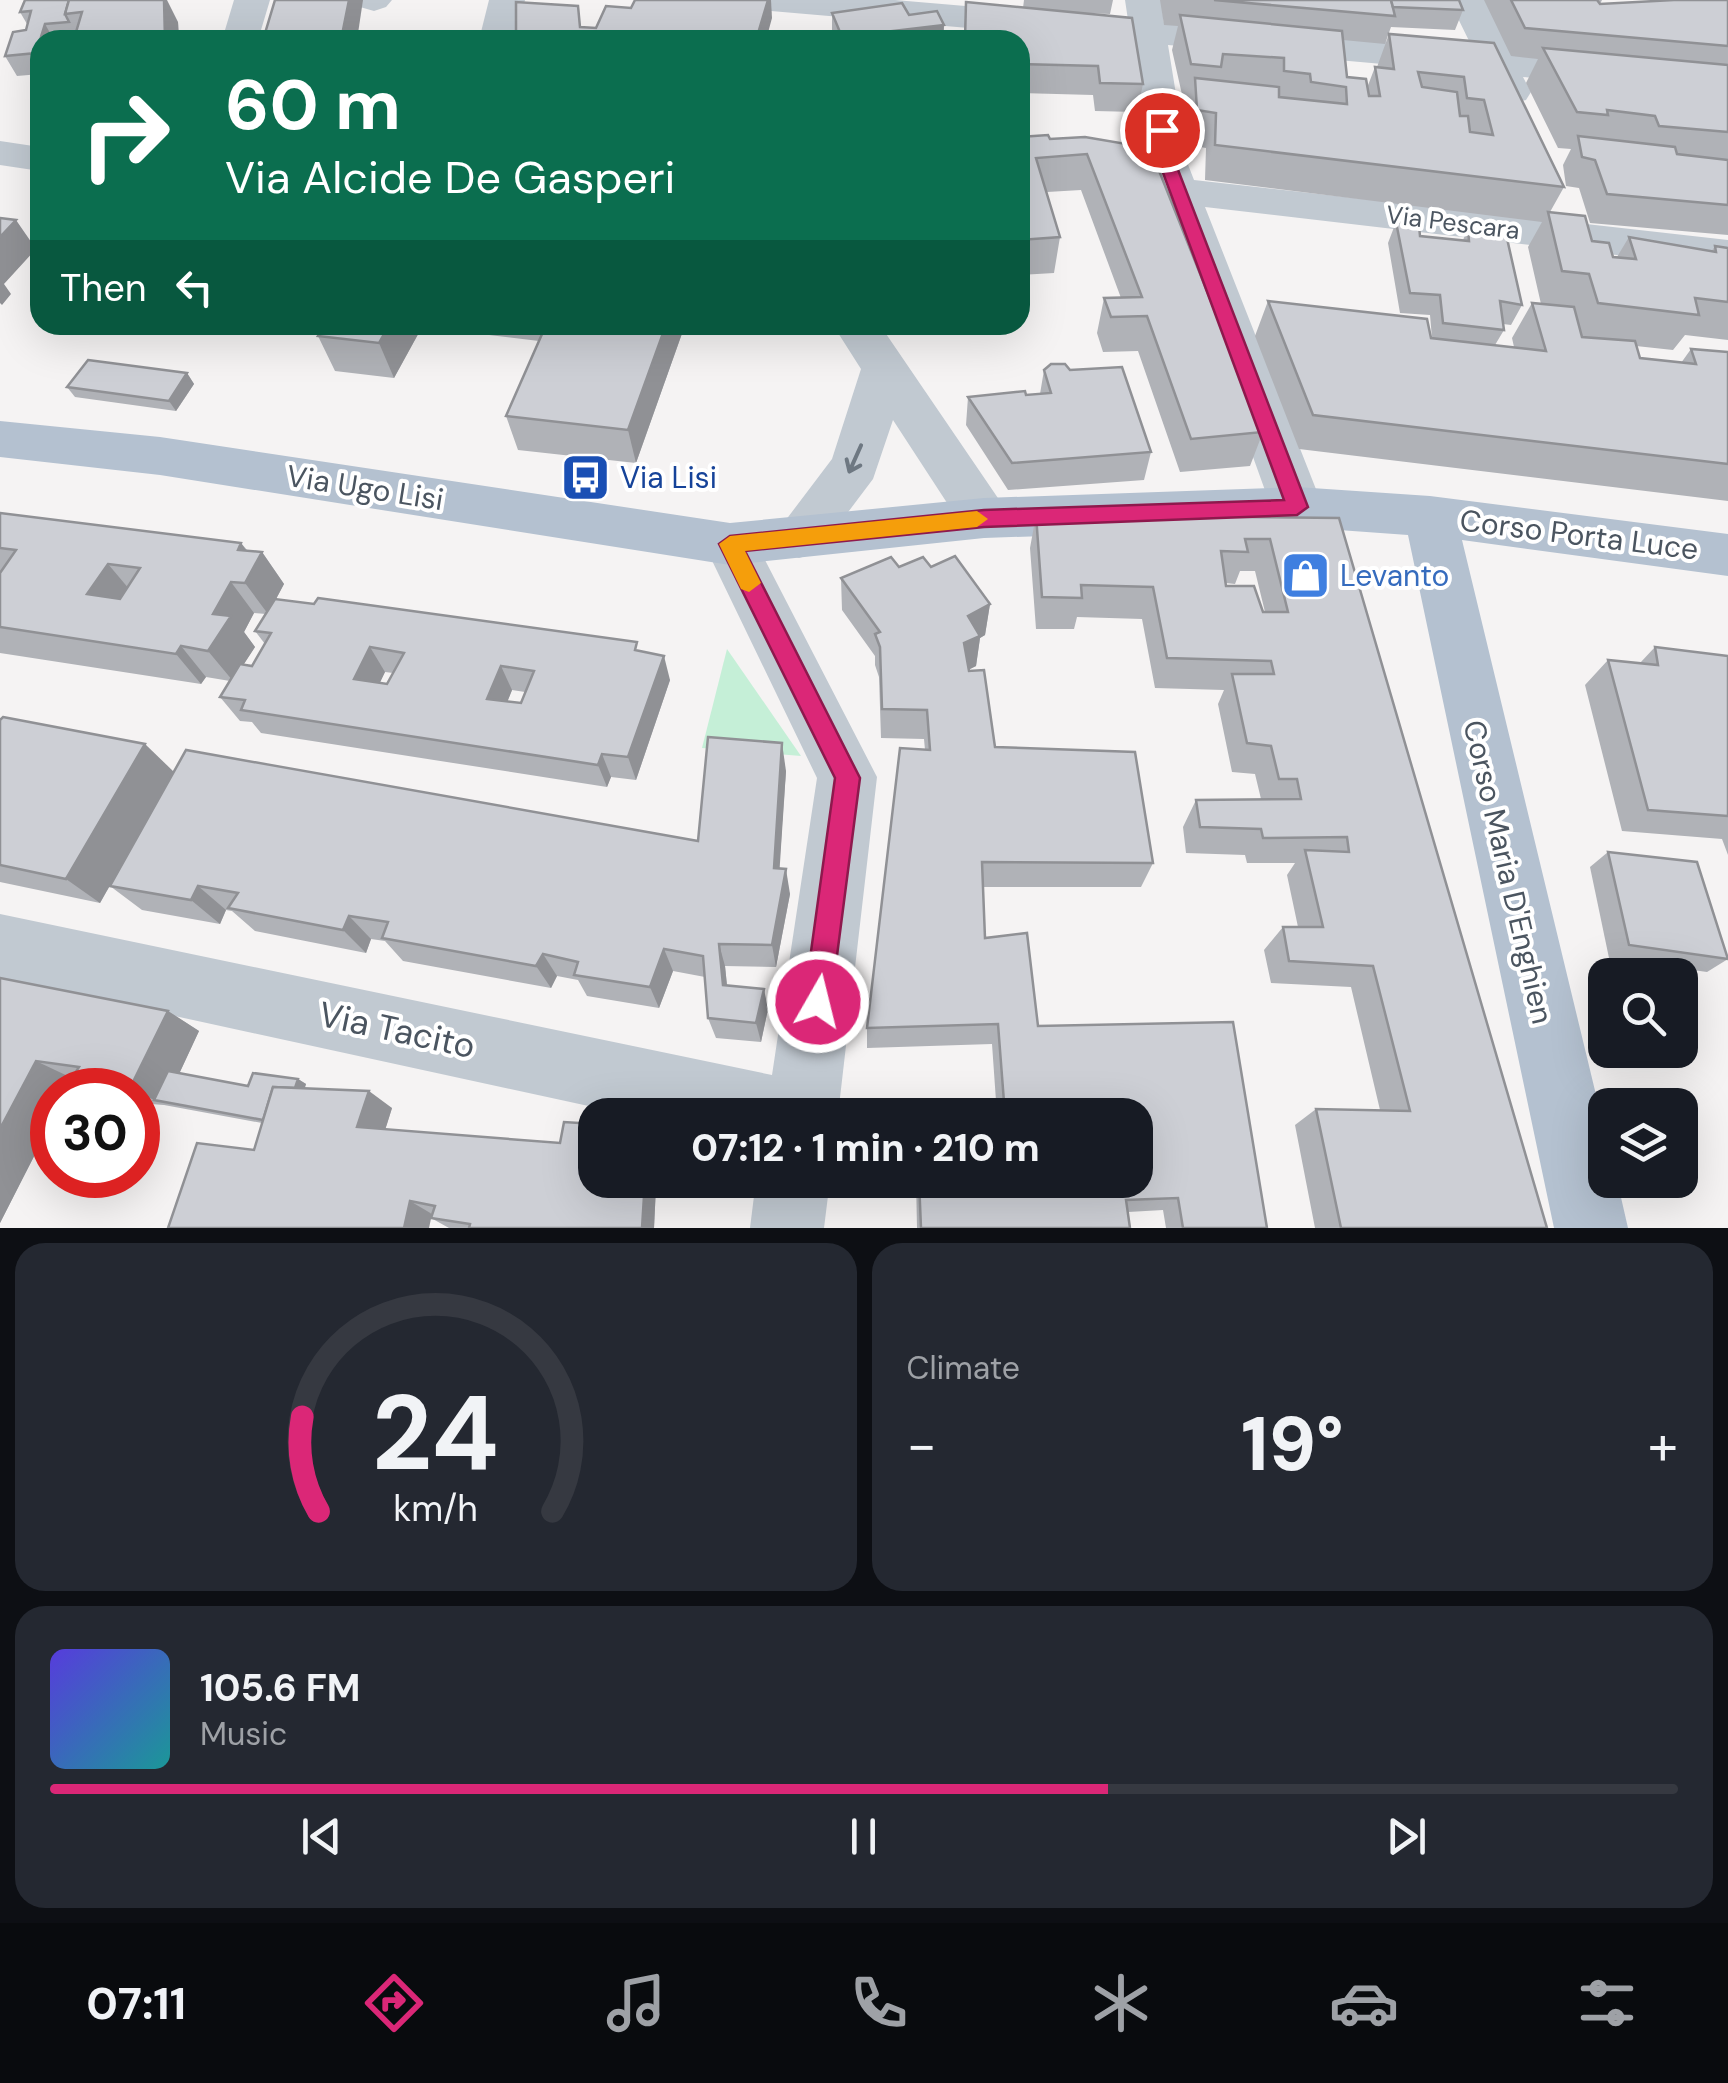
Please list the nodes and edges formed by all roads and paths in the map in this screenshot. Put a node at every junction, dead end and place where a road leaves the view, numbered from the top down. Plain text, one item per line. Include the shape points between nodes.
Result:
1 (252, 0) edge
2 (508, 0) edge
3 (771, 0) edge
4 (1467, 0) edge
5 (810, 1) edge
6 (1146, 16) edge
7 (243, 30) edge
8 (499, 30) edge
9 (801, 30) edge
10 (1500, 63) junction
11 (1728, 88) edge
12 (1528, 132) edge
13 (0, 153) edge
14 (30, 158) edge
15 (1160, 171) junction
16 (1728, 254) edge
17 (863, 335) edge
18 (885, 367) junction
19 (0, 439) edge
20 (1297, 507) junction
21 (1430, 516) junction
22 (984, 518) junction
23 (799, 537) junction
24 (730, 544) junction
25 (1728, 554) edge
26 (0, 946) edge
27 (714, 1098) edge
28 (804, 1098) edge
29 (791, 1198) edge
30 (787, 1228) edge
31 (1590, 1228) edge

1 - 7 street
2 - 8 street
3 - 5 street
4 - 10 street
5 - 6 street
5 - 9 street
6 - 10 street
6 - 15 street
10 - 11 street
10 - 12 street
13 - 14 street
15 - 16 street, Via Pescara via 1564,218
15 - 20 street
17 - 18 street
18 - 22 street
18 -> 23 street via 855,466
19 - 24 main road, Via Ugo Lisi via 160,456
20 - 21 main road, Corso Porta Luce
20 - 22 main road, Corso Porta Luce
21 - 25 main road, Corso Porta Luce
21 - 31 main road, Corso Maria D'Enghien
22 - 23 main road, Via Ugo Lisi
23 - 24 main road, Via Ugo Lisi
24 - 28 street via 848,778
26 - 27 street, Via Tacito
29 - 30 street

